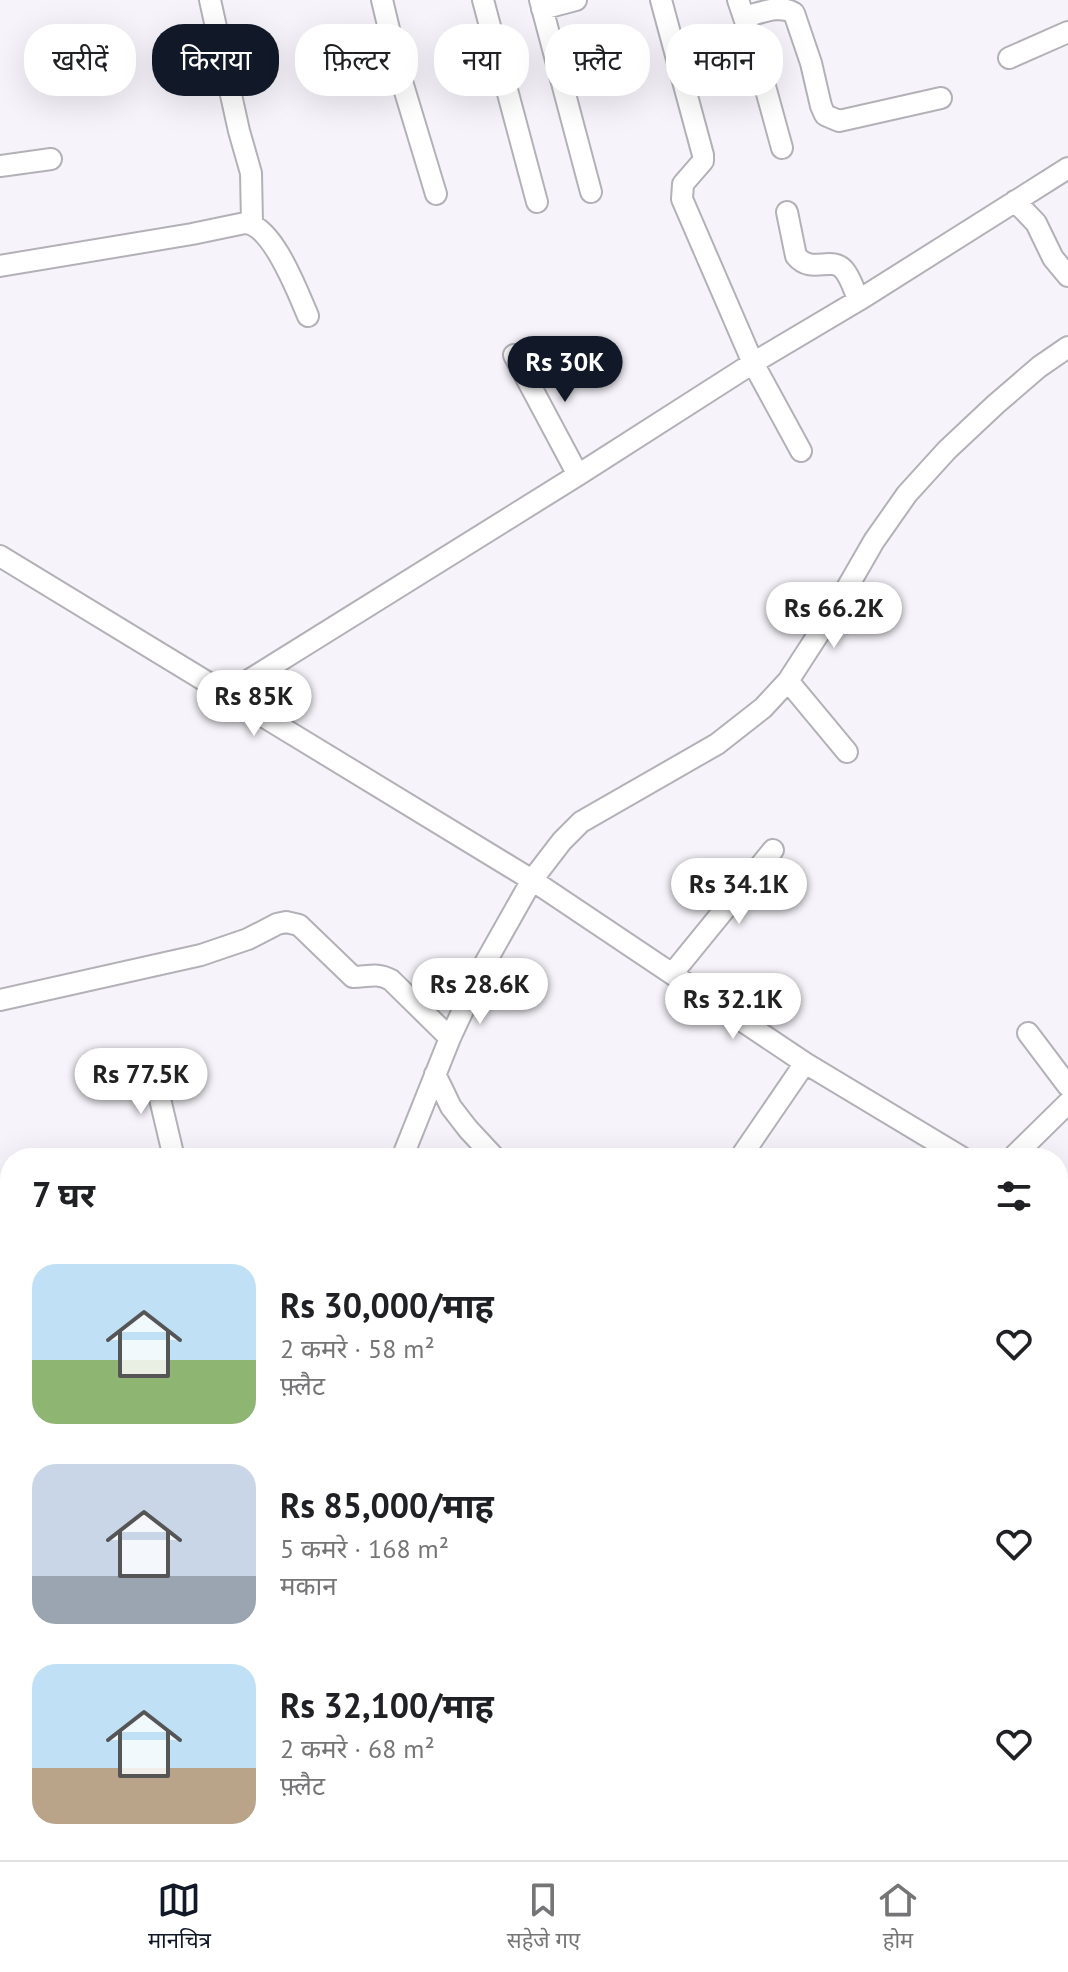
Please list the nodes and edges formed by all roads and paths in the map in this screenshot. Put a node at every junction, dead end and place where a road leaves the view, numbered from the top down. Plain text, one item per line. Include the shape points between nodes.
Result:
1 (210, 0) edge
2 (382, 0) edge
3 (483, 0) edge
4 (576, 0) edge
5 (661, 0) edge
6 (541, 5) edge
7 (741, 8) edge
8 (1068, 32) edge
9 (1009, 58) dead end
10 (941, 98) dead end
11 (782, 148) dead end
12 (51, 159) dead end
13 (0, 166) edge
14 (1068, 168) edge
15 (591, 192) dead end
16 (436, 194) dead end
17 (1015, 201) junction
18 (537, 202) dead end
19 (787, 212) dead end
20 (252, 223) junction
21 (0, 266) edge
22 (1068, 276) edge
23 (859, 300) junction
24 (308, 316) dead end
25 (1068, 347) edge
26 (514, 355) dead end
27 (753, 363) junction
28 (801, 451) dead end
29 (578, 475) junction
30 (0, 556) edge
31 (788, 681) junction
32 (225, 695) junction
33 (847, 752) dead end
34 (773, 850) dead end
35 (532, 880) junction
36 (672, 974) junction
37 (0, 1000) edge
38 (1028, 1033) dead end
39 (450, 1038) junction
40 (805, 1063) junction
41 (152, 1065) dead end
42 (435, 1074) junction
43 (1068, 1086) edge
44 (1068, 1103) edge
45 (172, 1148) edge
46 (406, 1148) edge
47 (486, 1148) edge
48 (747, 1148) edge
49 (946, 1148) edge
50 (1022, 1148) edge

1 - 20 street via 251,173
2 - 16 street
3 - 18 street
4 - 6 street
5 - 27 street via 703,155 683,184 682,199
6 - 15 street
7 - 10 street via 794,13 821,106 831,119
7 - 11 street
8 - 9 street
12 - 13 street
14 - 17 street
17 - 22 street via 1036,223
17 - 23 street
19 - 23 street via 796,256 806,264 840,266
20 - 21 street
20 - 24 street via 280,256
23 - 27 street
25 - 31 street via 988,411 907,494
26 - 29 street
27 - 28 street
27 - 29 street
29 - 32 street
30 - 32 street
31 - 33 street
31 - 35 street via 717,744 581,822
32 - 35 street
34 - 36 street
35 - 36 street
35 - 39 street
36 - 40 street
37 - 39 street via 201,955 286,922 304,929 353,977 375,974 391,980
38 - 43 street
39 - 42 street
40 - 48 street
40 - 49 street
41 - 45 street
42 - 46 street
42 - 47 street via 451,1107
44 - 50 street

